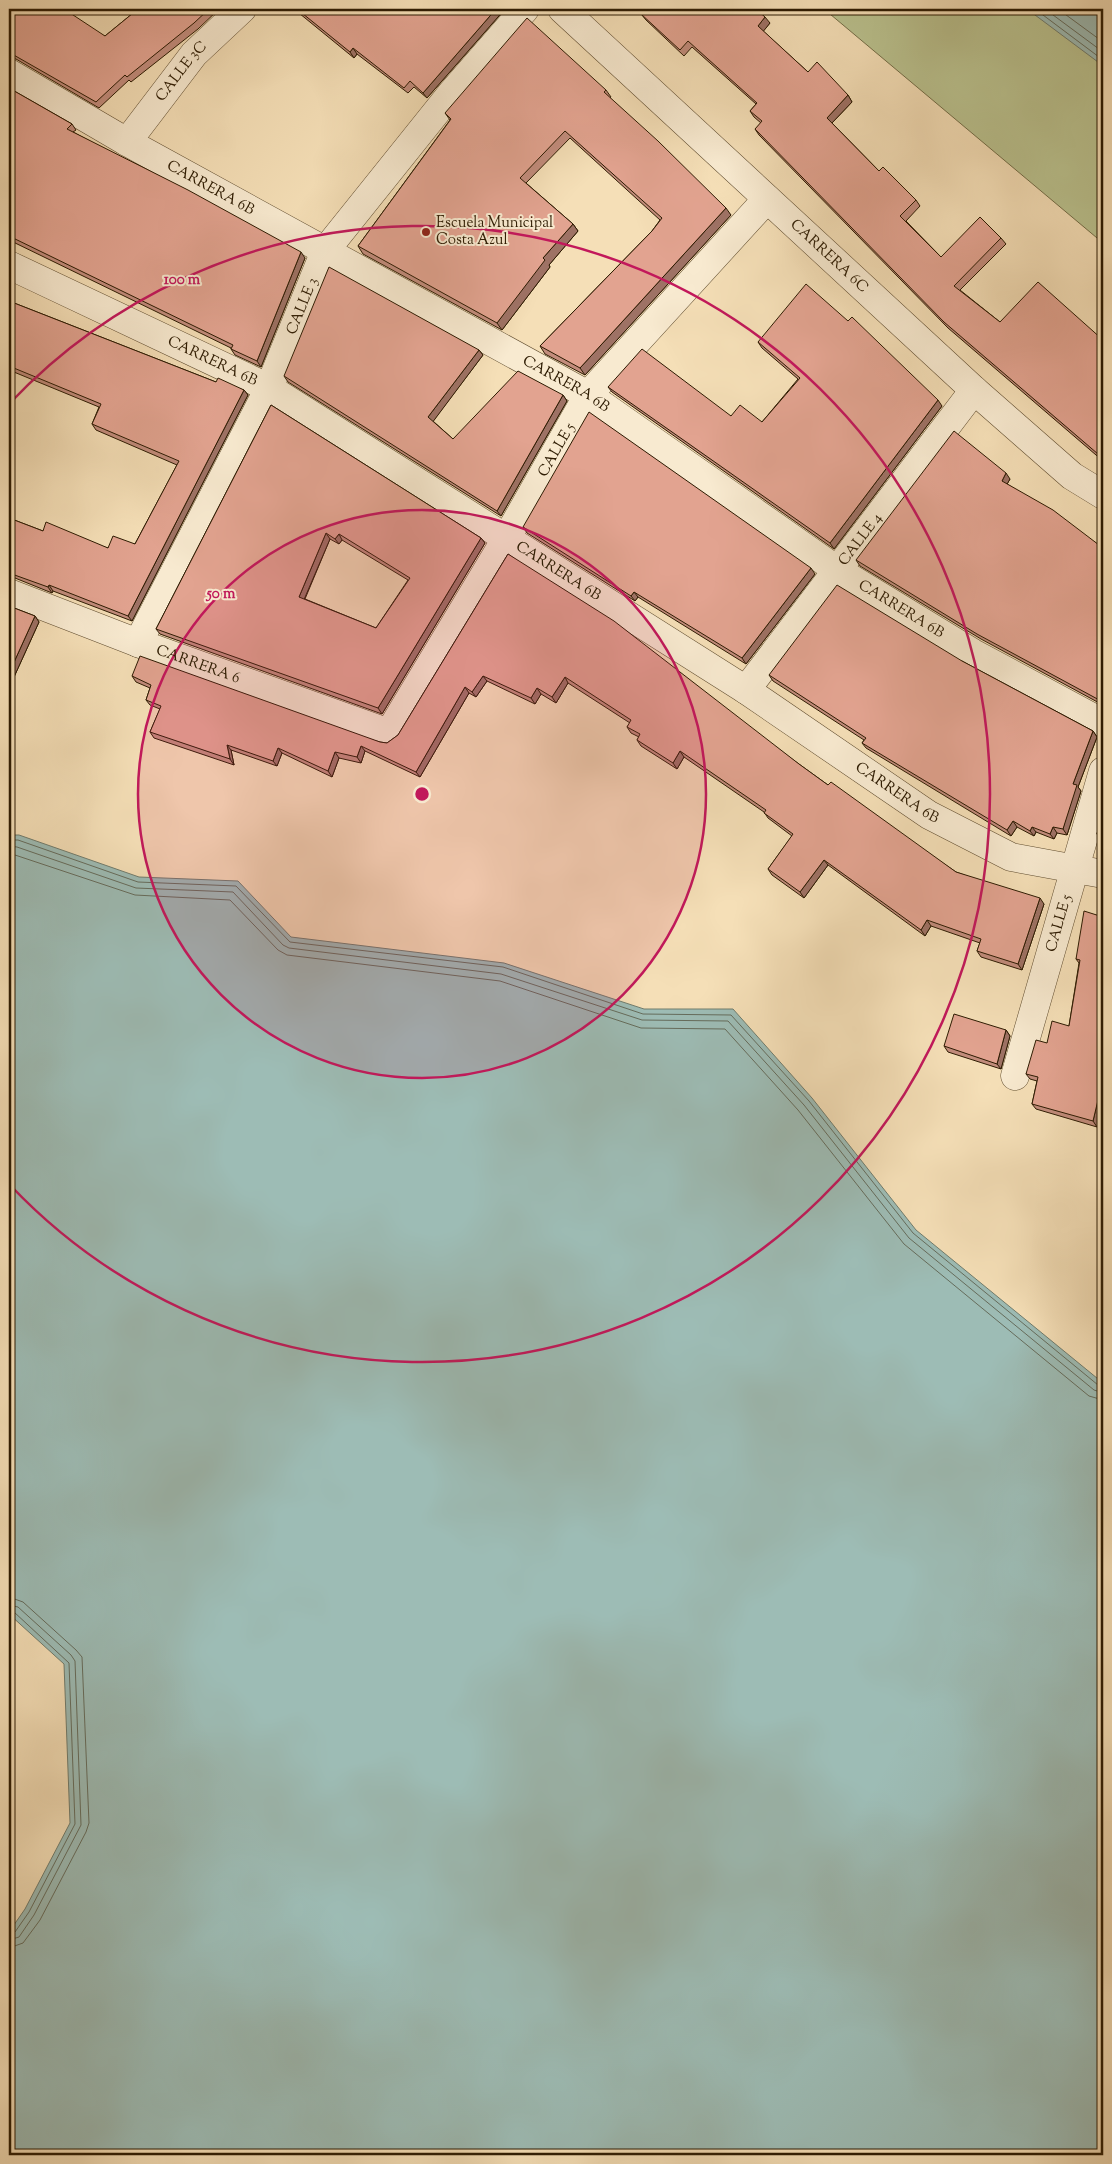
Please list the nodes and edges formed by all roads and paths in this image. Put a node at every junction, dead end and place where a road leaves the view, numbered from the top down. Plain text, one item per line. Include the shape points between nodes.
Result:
1 (242, 9) edge
2 (525, 9) edge
3 (562, 9) edge
4 (9, 74) edge
5 (127, 142) junction
6 (766, 199) junction
7 (325, 251) junction
8 (9, 265) edge
9 (268, 388) junction
10 (974, 390) junction
11 (588, 394) junction
12 (1103, 496) edge
13 (506, 539) junction
14 (837, 570) junction
15 (9, 593) edge
16 (138, 643) junction
17 (746, 690) junction
18 (1103, 723) edge
19 (389, 733) joint
20 (1103, 771) edge
21 (1076, 870) junction
22 (1103, 874) edge
23 (1015, 1076) dead end

1 - 5 street, CALLE 3C via 194,54
2 - 7 street, CALLE 3 via 450,94
3 - 6 street, CARRERA 6C
4 - 5 street, CARRERA 6B
5 - 7 street, CARRERA 6B
6 - 10 street, CARRERA 6C
6 - 11 street, CALLE 5
7 - 9 street, CALLE 3
7 - 11 street, CARRERA 6B
8 - 9 street, CARRERA 6B
9 - 13 street, CARRERA 6B
9 - 16 street, CALLE 3
10 - 12 street, CARRERA 6C via 1072,476
10 - 14 street, CALLE 4
11 - 13 street, CALLE 5
11 - 14 street, CARRERA 6B
13 - 17 street, CARRERA 6B
13 - 19 street, CALLE 5
14 - 17 street, CALLE 4
14 - 18 street, CARRERA 6B via 973,653
15 - 16 street, CARRERA 6
16 - 19 street, CARRERA 6
17 - 21 street, CARRERA 6B via 929,815 1011,857
20 - 21 street, CALLE 5
21 - 22 street, CARRERA 6B
21 - 23 street, CALLE 5

